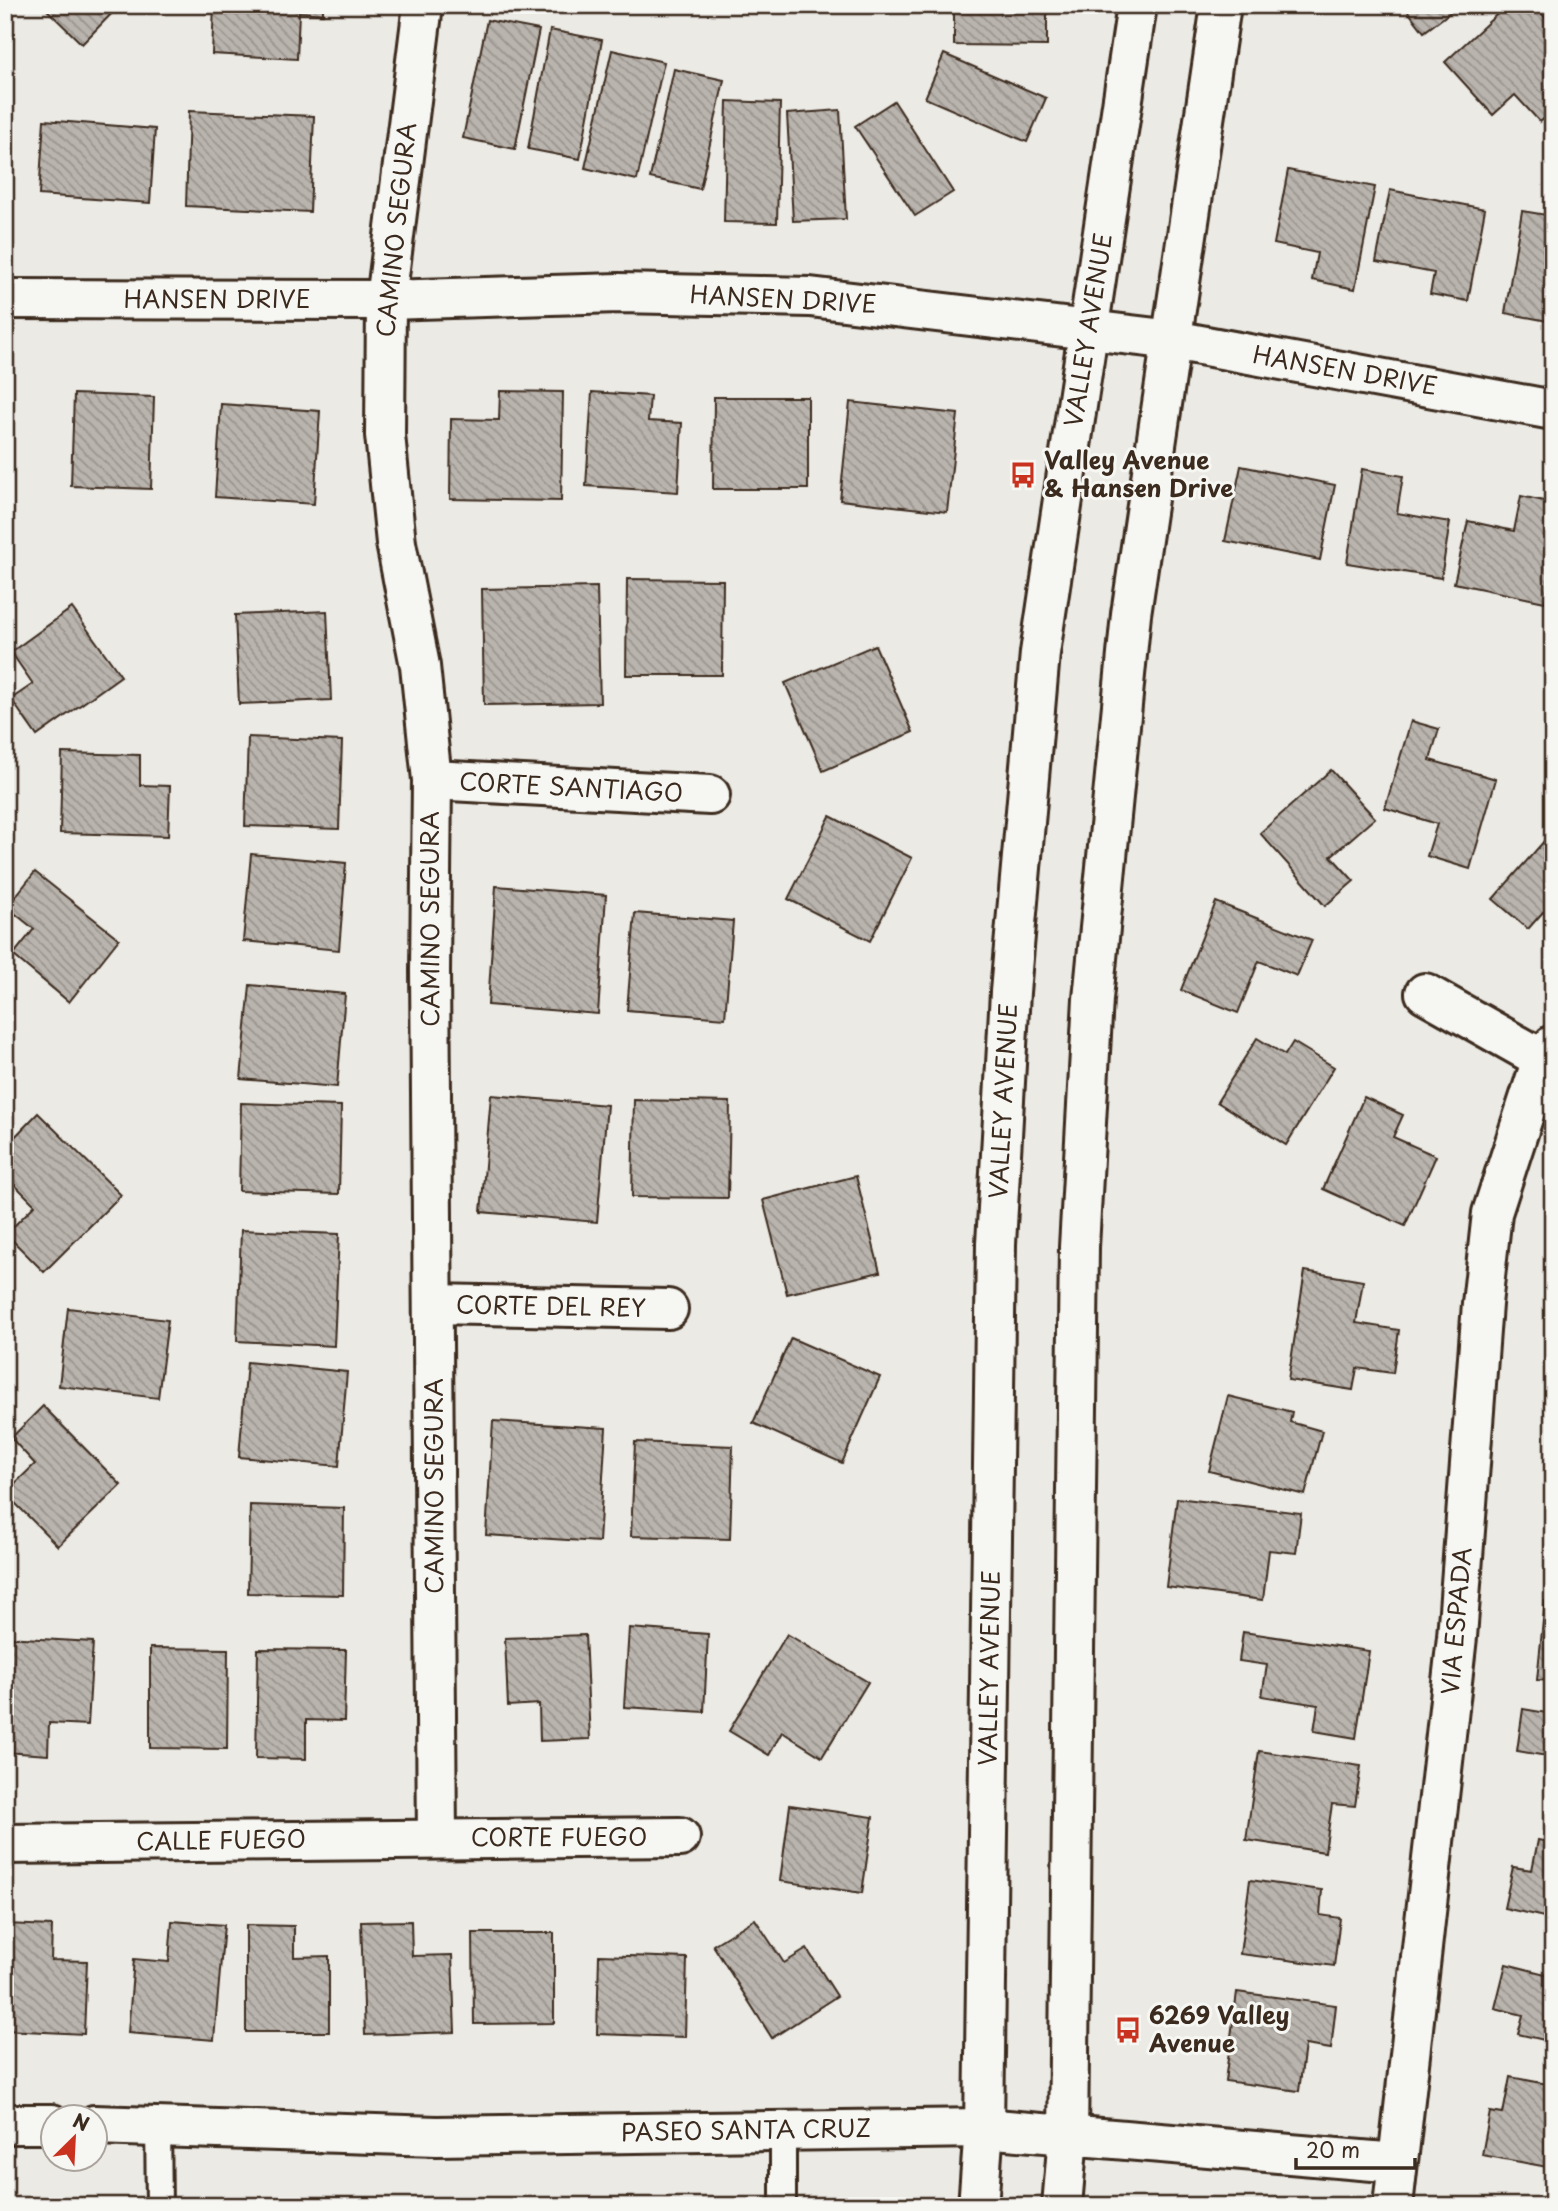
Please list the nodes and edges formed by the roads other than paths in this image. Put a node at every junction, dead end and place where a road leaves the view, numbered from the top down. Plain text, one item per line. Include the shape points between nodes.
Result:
1 (423, 5) edge
2 (1137, 5) edge
3 (1221, 5) edge
4 (5, 299) edge
5 (386, 300) junction
6 (1089, 329) junction
7 (1173, 340) junction
8 (1553, 410) edge
9 (432, 780) junction
10 (710, 795) dead end
11 (1425, 993) dead end
12 (1547, 1052) edge
13 (433, 1304) junction
14 (668, 1309) dead end
15 (680, 1837) dead end
16 (438, 1839) junction
17 (5, 1844) edge
18 (5, 2124) edge
19 (38, 2124) edge
20 (108, 2125) edge
21 (158, 2126) junction
22 (984, 2128) junction
23 (783, 2131) junction
24 (1068, 2136) junction
25 (1397, 2163) junction
26 (159, 2206) edge
27 (783, 2206) edge
28 (978, 2206) edge
29 (1062, 2206) edge
30 (1393, 2206) edge

1 - 5 street, CAMINO SEGURA
2 - 6 street, VALLEY AVENUE
3 - 7 street
4 - 5 street, HANSEN DRIVE
5 - 6 street, HANSEN DRIVE via 619,293 810,297
5 - 9 street, CAMINO SEGURA via 385,435 396,543 421,666
6 - 7 street, HANSEN DRIVE
6 - 22 street, VALLEY AVENUE via 1040,653 1009,1006 996,1244
7 - 8 street, HANSEN DRIVE
7 - 24 street via 1131,614 1093,999 1080,1219
9 - 10 street, CORTE SANTIAGO
9 - 13 street, CAMINO SEGURA
11 - 12 street
12 - 25 street, VIA ESPADA via 1492,1213 1457,1637
13 - 14 street, CORTE DEL REY
13 - 16 street, CAMINO SEGURA
15 - 16 street, CORTE FUEGO
16 - 17 street, CALLE FUEGO
18 - 19 street
20 - 21 street, PASEO SANTA CRUZ
21 - 23 street, PASEO SANTA CRUZ via 437,2136
21 - 26 lane
22 - 23 street, PASEO SANTA CRUZ
22 - 24 street, PASEO SANTA CRUZ
22 - 28 street, VALLEY AVENUE
23 - 27 lane
24 - 25 street, PASEO SANTA CRUZ
24 - 29 street
25 - 30 street, VIA ESPADA

